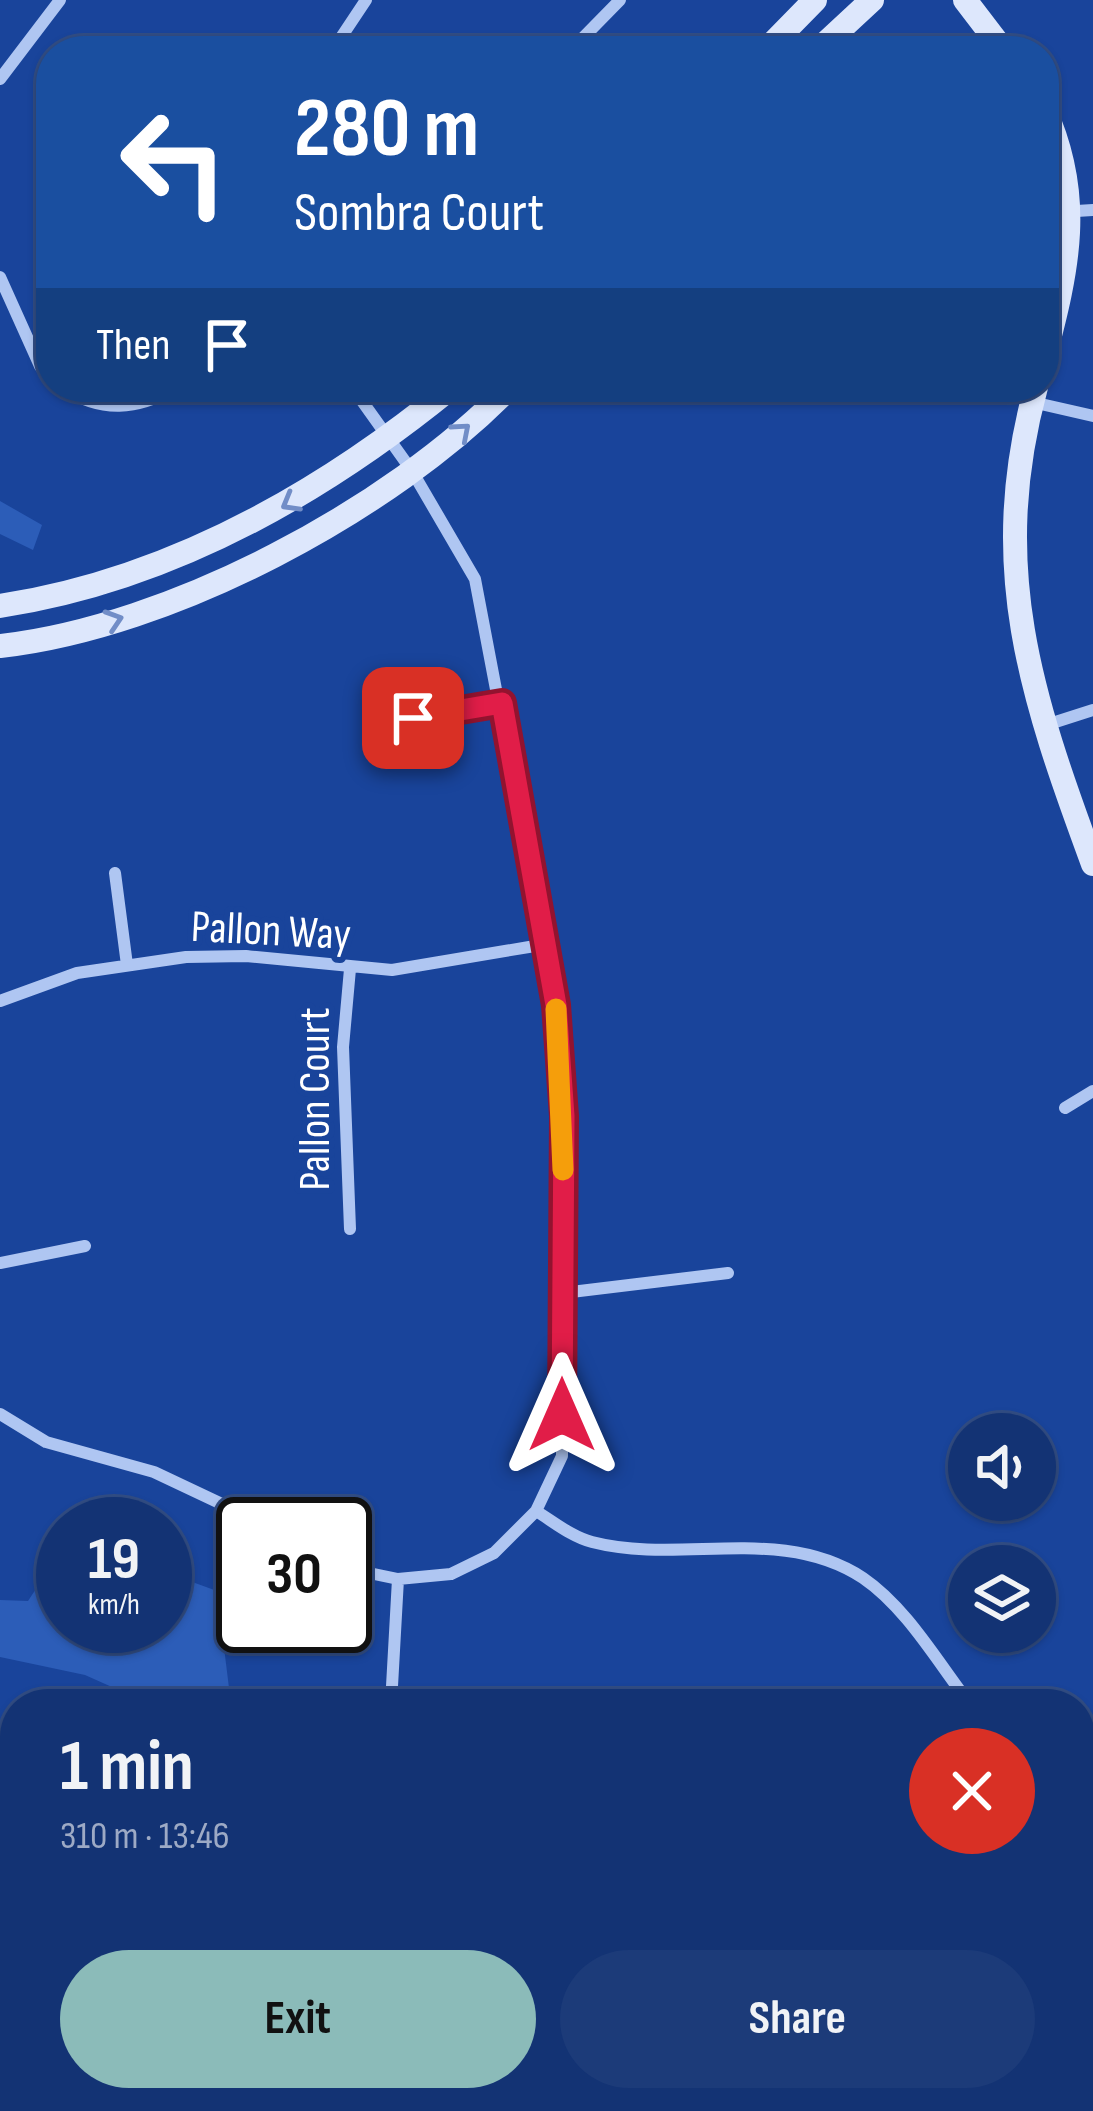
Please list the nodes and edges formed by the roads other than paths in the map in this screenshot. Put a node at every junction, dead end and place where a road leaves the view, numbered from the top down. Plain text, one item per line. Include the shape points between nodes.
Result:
1 (60, 0) edge
2 (366, 0) edge
3 (620, 0) edge
4 (815, 0) edge
5 (872, 0) edge
6 (965, 0) edge
7 (342, 36) edge
8 (585, 36) edge
9 (780, 36) edge
10 (833, 36) edge
11 (993, 36) edge
12 (0, 79) edge
13 (1059, 148) edge
14 (1082, 210) edge
15 (0, 278) edge
16 (1059, 302) edge
17 (36, 357) edge
18 (102, 402) edge
19 (151, 402) edge
20 (362, 402) edge
21 (434, 402) edge
22 (493, 402) edge
23 (1033, 402) edge
24 (1055, 402) edge
25 (1093, 416) edge
26 (388, 440) junction
27 (412, 471) junction
28 (0, 607) edge
29 (0, 646) edge
30 (502, 703) junction
31 (1093, 710) edge
32 (368, 726) dead end
33 (1042, 726) junction
34 (1093, 864) edge
35 (115, 873) dead end
36 (541, 945) junction
37 (127, 965) junction
38 (350, 969) junction
39 (0, 1001) edge
40 (1093, 1091) edge
41 (1066, 1108) dead end
42 (350, 1228) dead end
43 (85, 1246) dead end
44 (0, 1263) edge
45 (728, 1273) dead end
46 (562, 1293) junction
47 (0, 1414) edge
48 (216, 1501) edge
49 (536, 1511) junction
50 (372, 1574) edge
51 (398, 1579) junction
52 (392, 1689) edge
53 (958, 1689) edge

1 - 12 street
2 - 7 street
3 - 8 street
4 - 9 main road
5 - 10 main road
6 - 11 main road
13 - 14 main road
14 - 16 main road
15 - 17 street
18 - 19 street
20 - 26 street
21 - 26 main road
27 -> 22 main road
23 - 33 main road via 1013,563
24 - 25 street
26 - 27 street
26 -> 28 main road via 258,521 99,585
29 -> 27 main road via 113,622 278,554
27 - 30 street via 475,579
30 - 32 street
30 - 36 street
31 - 33 street
33 - 34 main road
35 - 37 street
36 - 38 street, Pallon Way via 392,970
36 - 46 street via 556,1005 564,1116
37 - 38 street, Pallon Way via 246,956
37 - 39 street, Pallon Way
38 - 42 street, Pallon Court via 343,1047
40 - 41 street
43 - 44 street
45 - 46 street
46 - 49 street via 562,1456
47 - 48 street via 46,1442 154,1472
49 - 51 street via 494,1553 451,1574
49 - 53 street via 599,1544 777,1549 835,1563 900,1613
50 - 51 street
51 - 52 street

